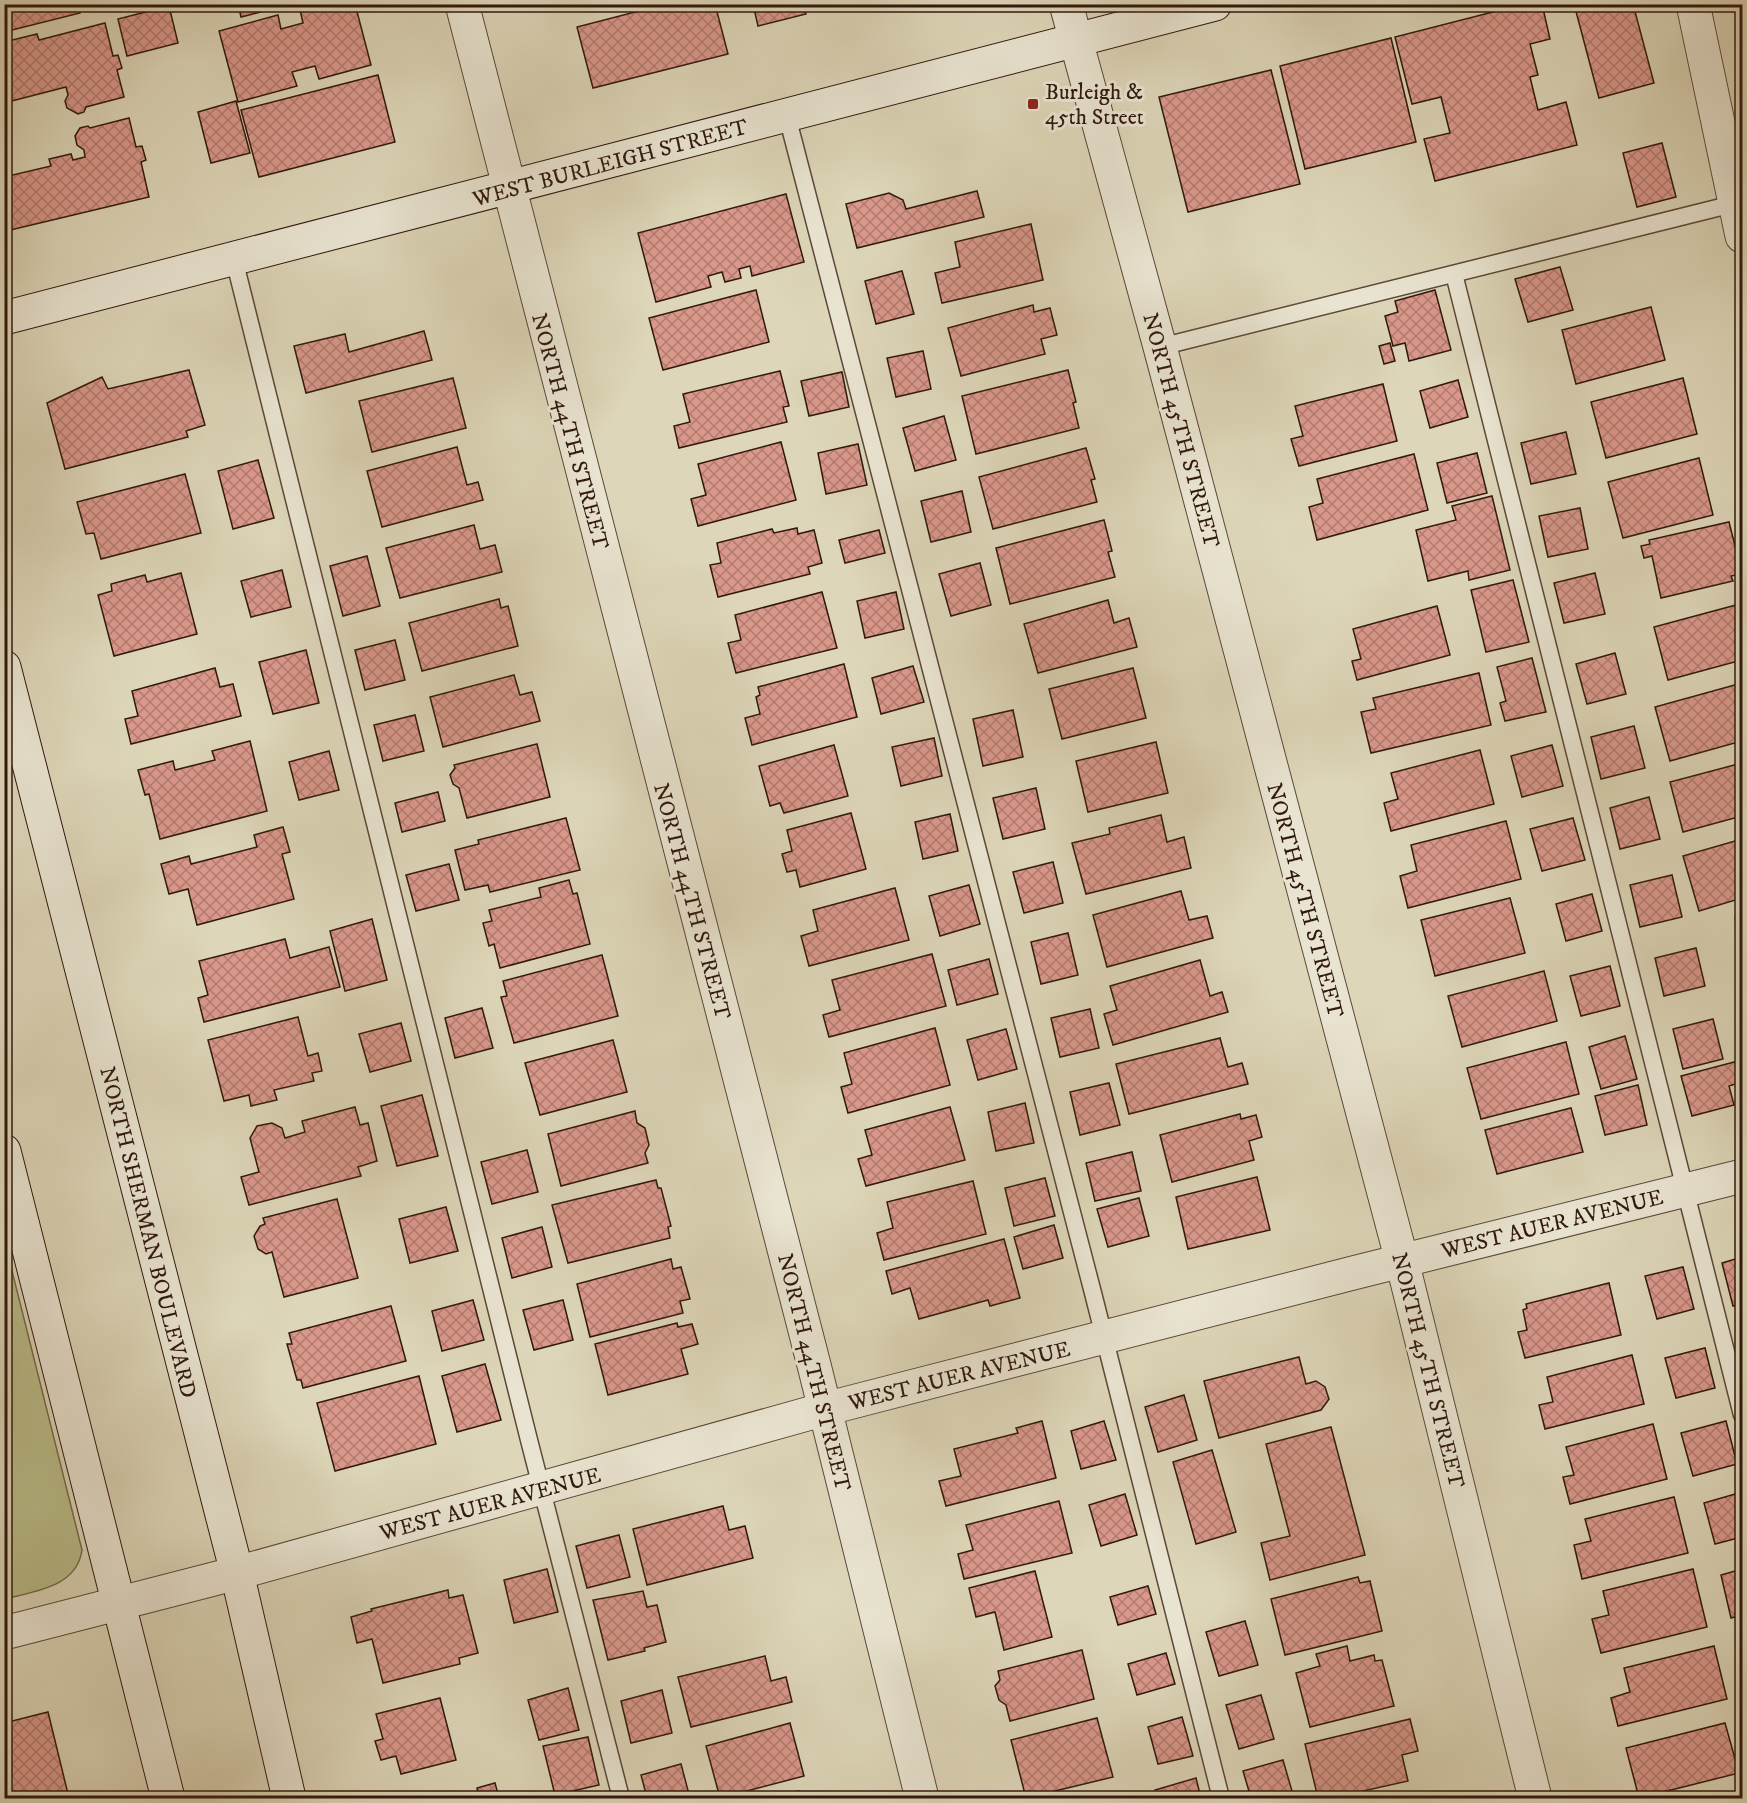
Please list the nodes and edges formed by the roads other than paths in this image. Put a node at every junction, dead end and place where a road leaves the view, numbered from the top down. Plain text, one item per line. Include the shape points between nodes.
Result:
1 (462, 4) edge
2 (1066, 4) edge
3 (1215, 4) edge
4 (1693, 4) edge
5 (1076, 41) junction
6 (787, 116) junction
7 (508, 188) junction
8 (1738, 202) edge
9 (1743, 236) edge
10 (234, 259) junction
11 (1454, 274) junction
12 (4, 318) edge
13 (1160, 347) junction
14 (4, 667) edge
15 (4, 1151) edge
16 (1743, 1176) edge
17 (1685, 1190) junction
18 (1402, 1261) junction
19 (1104, 1338) junction
20 (825, 1409) junction
21 (1743, 1415) edge
22 (541, 1488) junction
23 (237, 1573) junction
24 (118, 1604) junction
25 (4, 1633) edge
26 (168, 1798) edge
27 (289, 1798) edge
28 (621, 1798) edge
29 (922, 1798) edge
30 (1221, 1798) edge
31 (1535, 1798) edge

1 - 7 street, NORTH 44TH STREET
2 - 5 street, NORTH 45TH STREET
3 - 5 street, WEST BURLEIGH STREET
4 - 8 street
5 - 6 street, WEST BURLEIGH STREET
5 - 13 street, NORTH 45TH STREET
6 - 7 street, WEST BURLEIGH STREET
6 - 19 lane
7 - 10 street, WEST BURLEIGH STREET
7 - 20 street, NORTH 44TH STREET
8 - 9 street
8 - 11 lane
10 - 12 street, WEST BURLEIGH STREET
10 - 22 lane
11 - 13 lane
11 - 17 lane
13 - 18 street, NORTH 45TH STREET
14 - 23 street, NORTH SHERMAN BOULEVARD
15 - 24 street
16 - 17 street, WEST AUER AVENUE
17 - 18 street, WEST AUER AVENUE
17 - 21 lane
18 - 19 street, WEST AUER AVENUE
18 - 31 street, NORTH 45TH STREET
19 - 20 street, WEST AUER AVENUE
19 - 30 lane
20 - 22 street, WEST AUER AVENUE
20 - 29 street, NORTH 44TH STREET
22 - 23 street, WEST AUER AVENUE
22 - 28 lane
23 - 24 street, WEST AUER AVENUE
23 - 27 street, NORTH SHERMAN BOULEVARD
24 - 25 street, WEST AUER AVENUE
24 - 26 street

